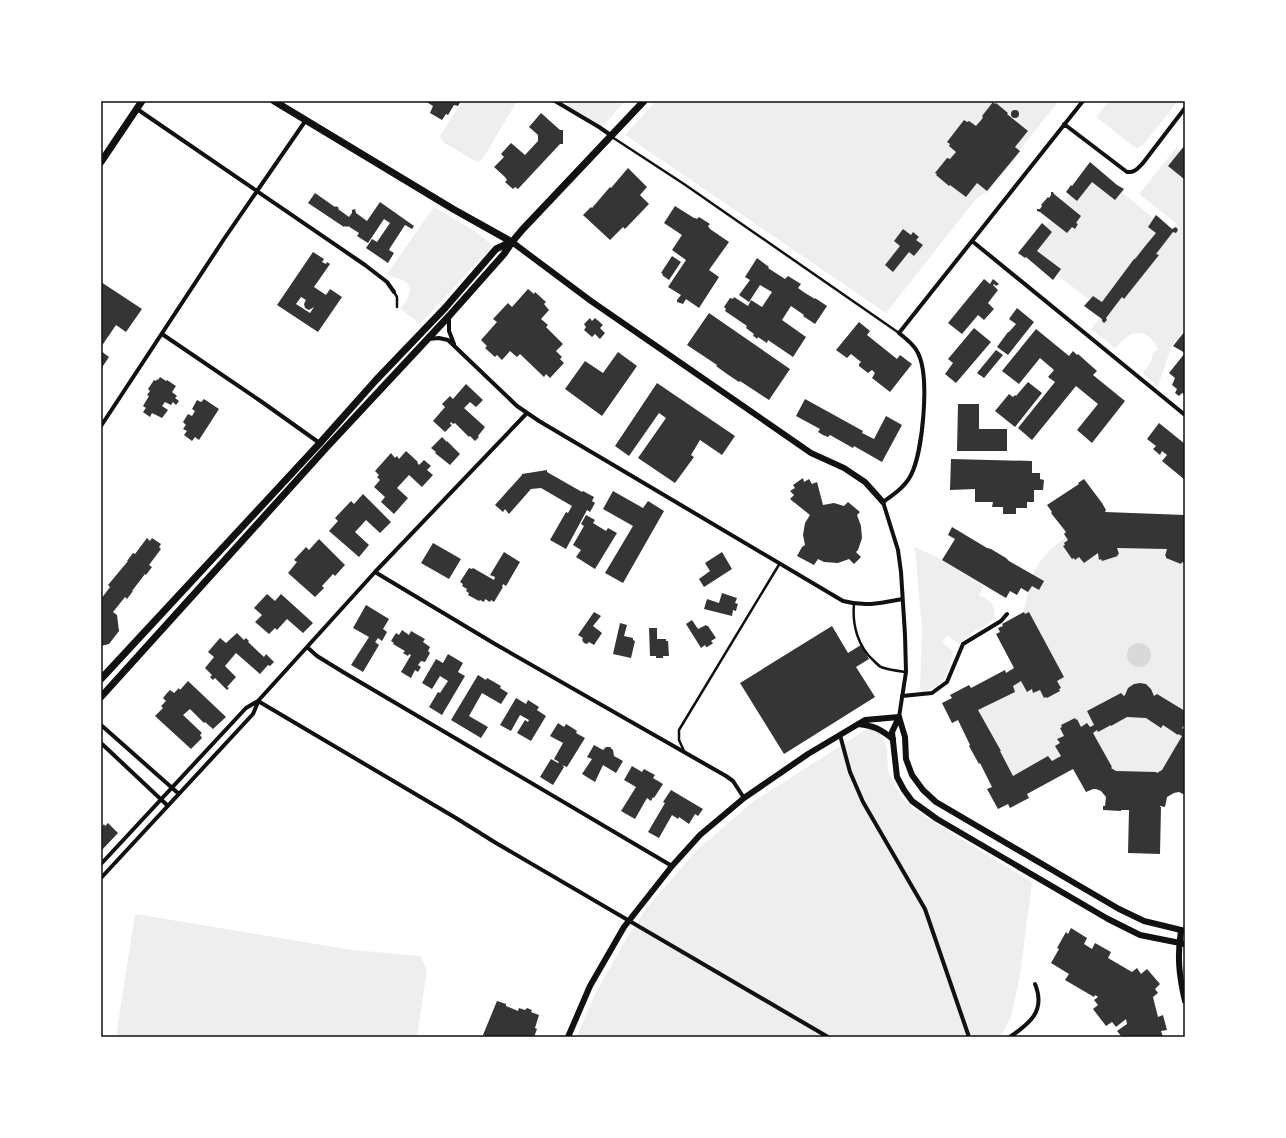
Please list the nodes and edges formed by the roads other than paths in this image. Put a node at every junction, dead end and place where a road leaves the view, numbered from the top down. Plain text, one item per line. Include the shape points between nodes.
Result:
1 (142, 101) edge
2 (274, 101) edge
3 (554, 101) edge
4 (644, 101) edge
5 (1083, 101) edge
6 (1185, 108) edge
7 (136, 109) junction
8 (306, 120) junction
9 (1064, 124) junction
10 (612, 136) junction
11 (101, 162) edge
12 (256, 191) junction
13 (972, 241) junction
14 (512, 242) junction
15 (394, 292) joint
16 (397, 307) dead end
17 (449, 316) junction
18 (899, 333) junction
19 (162, 334) junction
20 (428, 339) junction
21 (455, 346) junction
22 (527, 413) junction
23 (1185, 415) edge
24 (101, 426) edge
25 (320, 443) junction
26 (326, 448) junction
27 (883, 502) junction
28 (780, 563) junction
29 (375, 572) junction
30 (902, 599) junction
31 (854, 604) junction
32 (1007, 614) dead end
33 (308, 647) junction
34 (906, 672) junction
35 (101, 679) edge
36 (902, 696) junction
37 (101, 697) edge
38 (258, 701) junction
39 (899, 717) junction
40 (858, 724) junction
41 (101, 725) edge
42 (840, 735) junction
43 (893, 739) junction
44 (101, 743) edge
45 (685, 753) junction
46 (172, 787) junction
47 (179, 794) junction
48 (744, 798) junction
49 (160, 799) junction
50 (168, 806) junction
51 (101, 864) edge
52 (672, 866) junction
53 (101, 878) edge
54 (628, 921) junction
55 (1183, 931) edge
56 (1182, 944) edge
57 (1034, 984) dead end
58 (1185, 1001) edge
59 (568, 1037) edge
60 (828, 1037) edge
61 (969, 1037) edge
62 (1010, 1037) edge

1 - 7 main road
2 - 8 main road
3 - 10 street
4 - 10 main road
5 - 9 street
6 - 9 street via 1143,163 1131,173
7 - 11 main road
7 - 12 street
8 - 12 street
8 - 14 main road
9 - 13 street
10 - 14 main road
10 - 18 lane
12 - 15 street via 365,265 387,282
12 - 19 street
13 - 18 street
13 - 23 street
14 - 17 main road
14 - 25 main road via 496,249
14 - 27 street via 591,301 811,453 844,468 865,482
15 - 16 lane
17 - 20 main road
17 - 21 street via 449,331
18 - 27 street via 915,347 924,372 922,434 911,476
19 - 24 street
19 - 25 street
20 - 21 street via 448,340
20 - 26 main road
21 - 22 street
22 - 28 street
22 - 29 street
25 - 26 street
25 - 35 main road
26 - 37 main road
27 - 30 street via 898,550
28 - 31 street via 843,601
28 - 45 lane via 679,730 679,740
29 - 33 street
29 - 45 street
30 - 31 street
30 - 34 street
31 - 34 lane via 856,631 869,657 881,667
32 - 36 street via 1001,621 963,644 947,682 942,686 932,693
33 - 38 street
33 - 52 street via 336,668
34 - 36 street
36 - 39 street
38 - 46 street via 246,708
38 - 47 street via 253,714
38 - 54 street
39 - 40 street via 865,720
39 - 43 street via 892,732
39 - 55 street via 905,737 906,759 912,775 936,802 1119,909 1144,921
40 - 42 street
40 - 43 street via 872,726
41 - 46 street
42 - 48 street
42 - 61 street via 850,772 862,802 925,909
43 - 56 street via 897,777 904,790 912,800 937,819 1108,919 1140,935
44 - 49 street
45 - 48 street via 730,779
46 - 47 street
46 - 49 street
47 - 50 street
48 - 52 street via 700,835
49 - 50 street
49 - 51 street
50 - 53 street
52 - 54 street
54 - 59 street via 590,986
54 - 60 street
55 - 56 street
56 - 58 street via 1178,954
57 - 62 street via 1038,993 1036,1014 1031,1022

